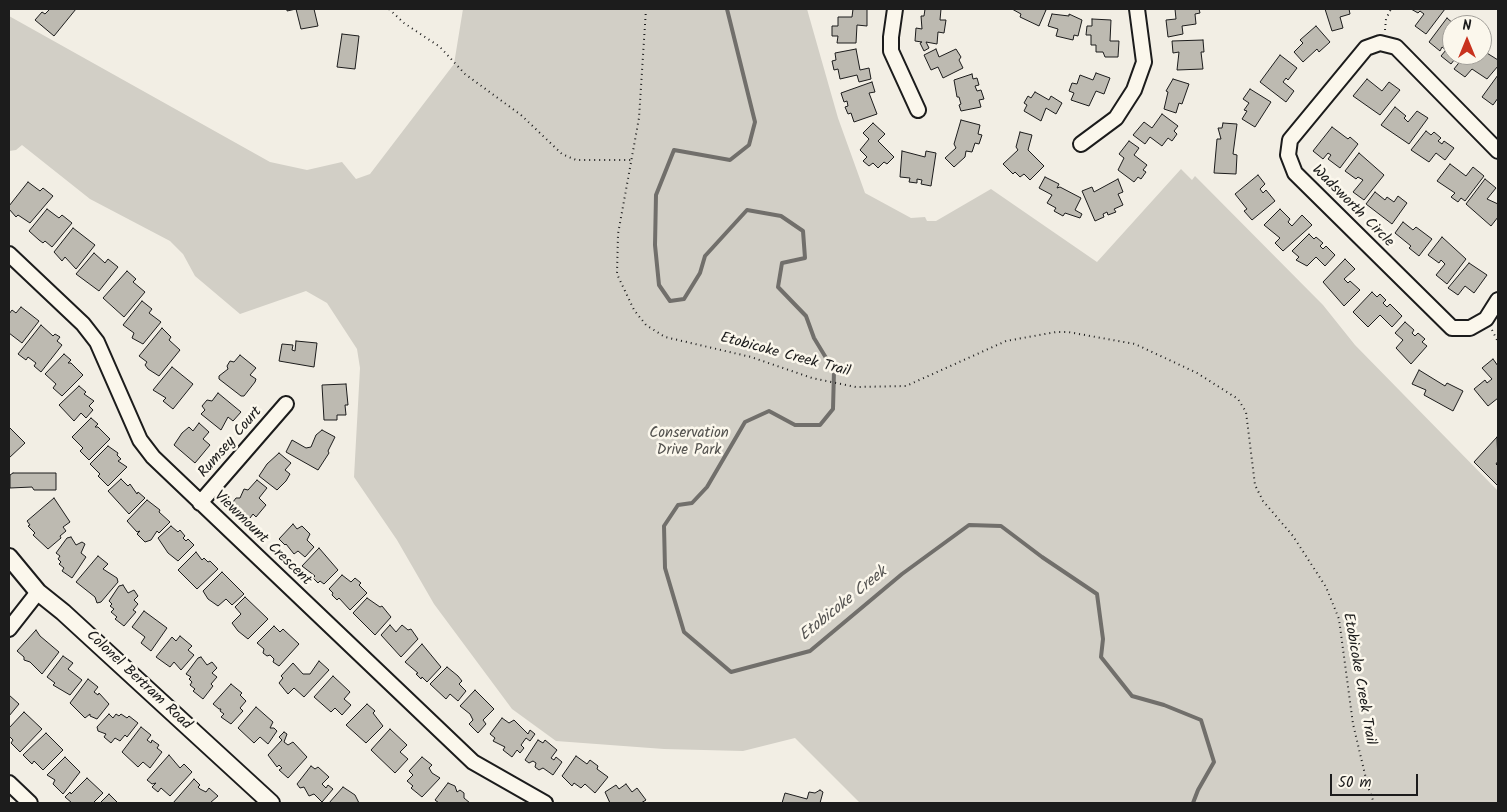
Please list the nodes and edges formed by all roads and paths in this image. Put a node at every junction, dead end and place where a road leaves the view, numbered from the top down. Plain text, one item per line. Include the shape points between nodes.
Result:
1 (389, 9) edge
2 (646, 9) edge
3 (895, 9) edge
4 (1137, 9) edge
5 (1391, 9) edge
6 (1384, 44) junction
7 (918, 110) dead end
8 (1081, 144) dead end
9 (1498, 151) edge
10 (633, 160) junction
11 (9, 254) edge
12 (1498, 300) edge
13 (286, 404) dead end
14 (200, 503) junction
15 (9, 557) edge
16 (38, 592) junction
17 (9, 630) edge
18 (9, 783) edge
19 (30, 803) edge
20 (270, 803) edge
21 (545, 803) edge
22 (1374, 803) edge

1 - 10 path via 440,47 465,74 521,115 562,154 576,160
2 - 10 path, Etobicoke Creek Trail
3 - 7 street via 891,50
4 - 8 street via 1144,62 1134,90 1116,118
5 - 6 path via 1386,19
6 - 9 street via 1396,47
6 - 12 street, Wadsworth Circle via 1366,48 1290,140 1288,155 1295,173 1452,328 1470,328 1478,324 1486,319
10 - 22 path, Etobicoke Creek Trail via 618,234 617,274 634,310 646,325 665,337 856,387 906,386 1006,341 1068,332 1135,344 1197,373 1238,399 1246,412 1255,484 1263,501 1293,536 1326,587 1339,619 1353,724
11 - 14 street, Viewmount Crescent via 83,324 108,364 140,440
13 - 14 street, Rumsey Court
14 - 21 street, Viewmount Crescent via 473,762
15 - 16 street, Colonel Bertram Road
16 - 17 street
16 - 20 street, Colonel Bertram Road via 64,612
18 - 19 street

